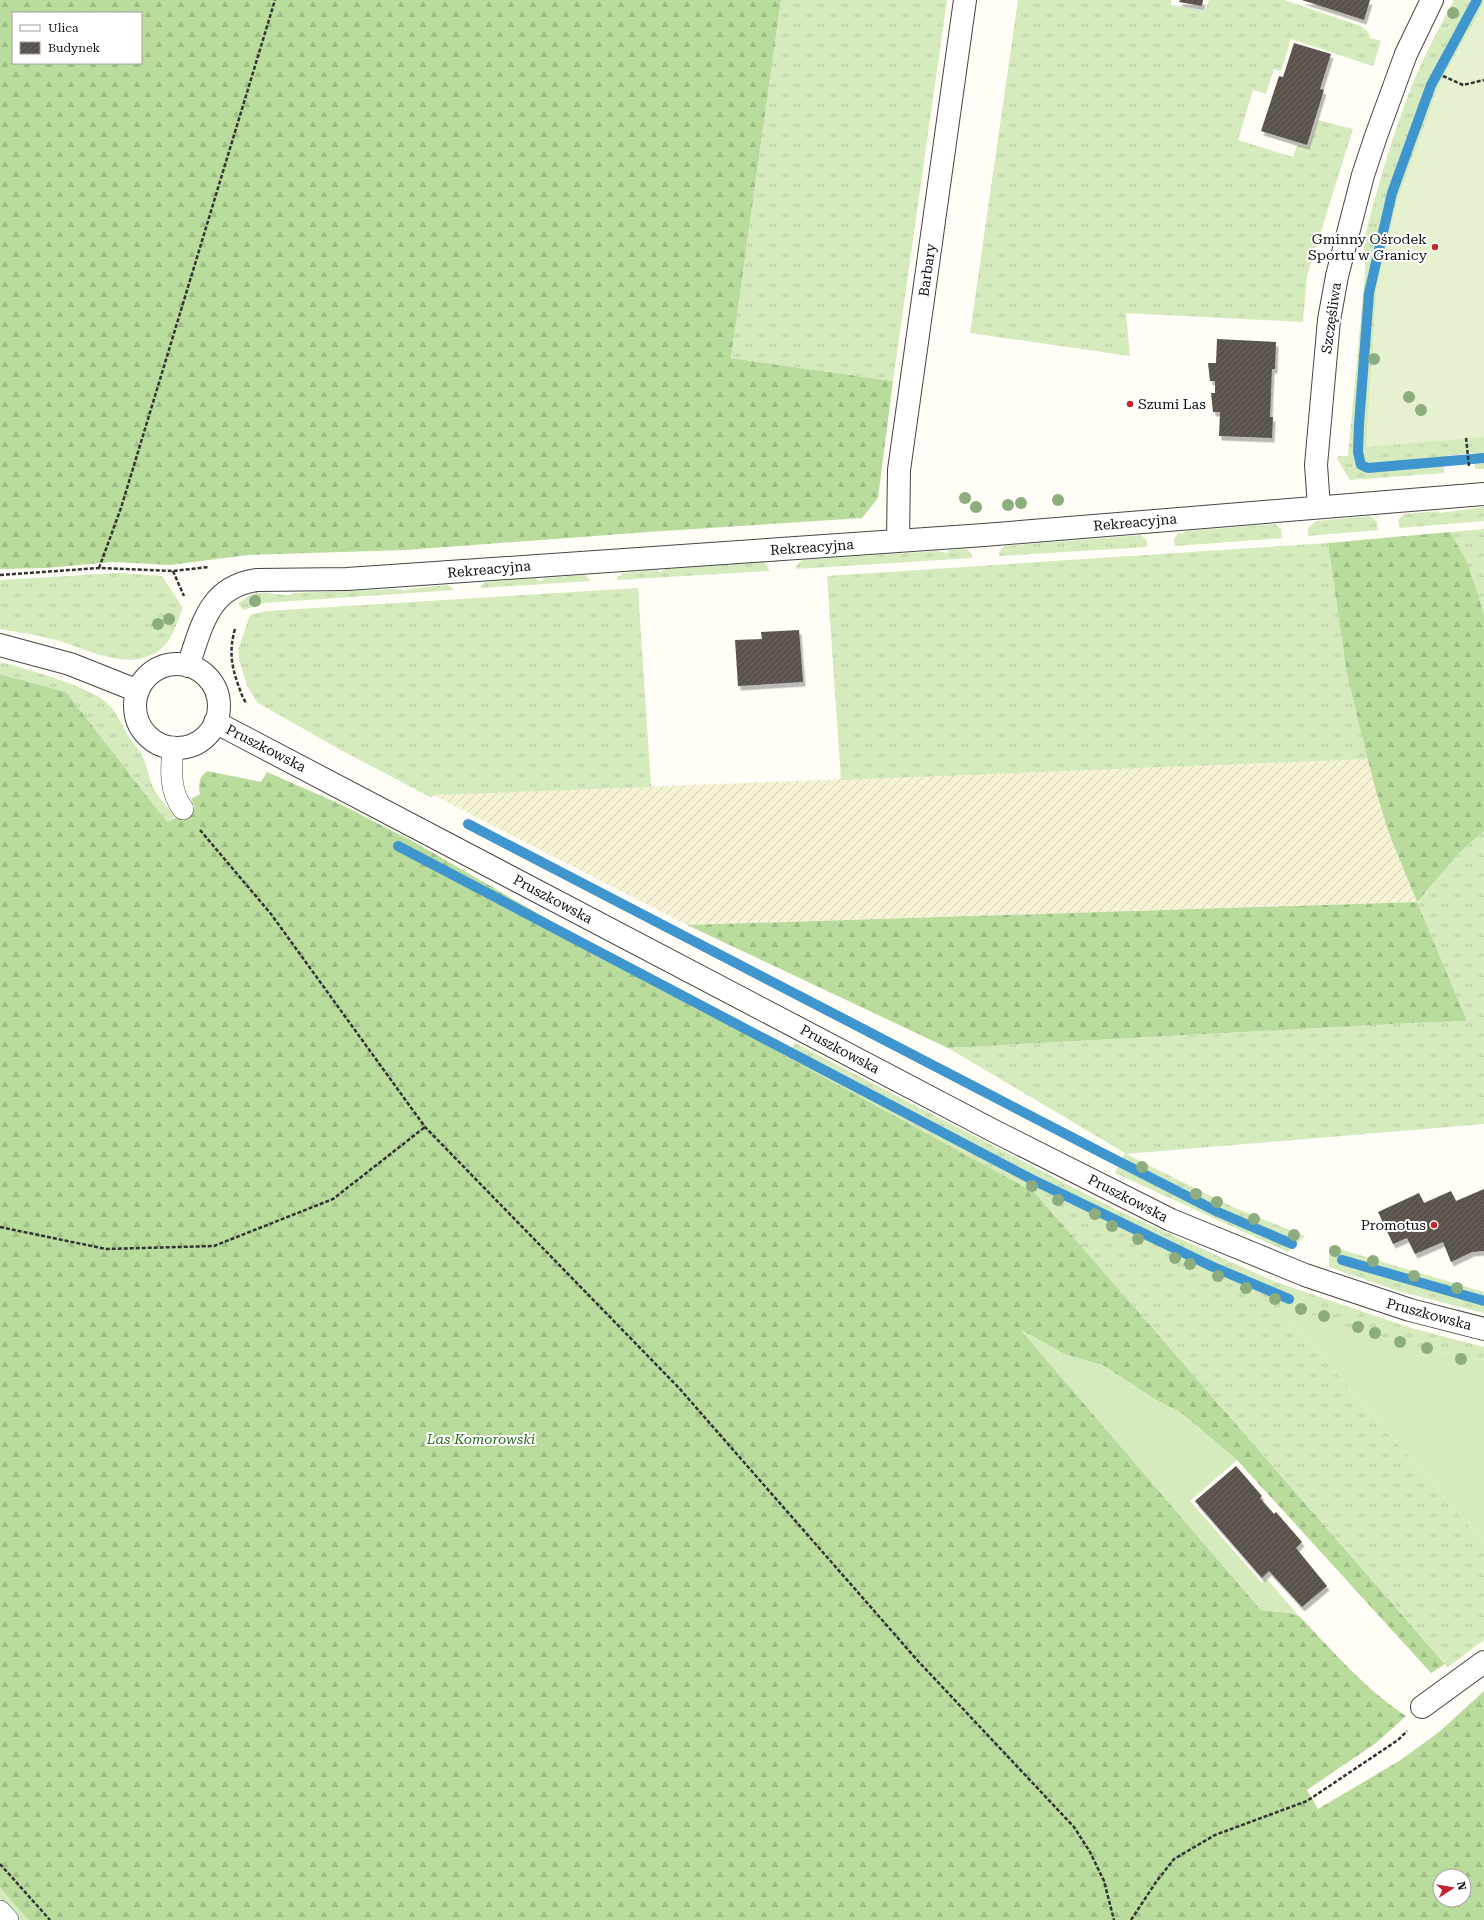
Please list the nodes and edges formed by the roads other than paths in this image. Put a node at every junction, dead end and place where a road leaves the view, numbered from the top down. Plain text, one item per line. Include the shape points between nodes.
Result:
1 (965, 0) edge
2 (1432, 0) edge
3 (1484, 494) edge
4 (1319, 507) junction
5 (898, 541) junction
6 (0, 645) edge
7 (188, 666) junction
8 (138, 691) junction
9 (215, 722) junction
10 (173, 747) junction
11 (183, 809) road end
12 (1484, 1329) edge
13 (1484, 1662) edge
14 (1422, 1707) road end
15 (0, 1911) edge
16 (8, 1920) edge

1 - 5 street, Barbary via 899,470
2 - 4 street, Szczęśliwa via 1406,54 1376,136 1363,175 1337,276 1322,386 1316,465
3 - 4 street, Rekreacyjna
4 - 5 street, Rekreacyjna
5 - 7 street, Rekreacyjna via 347,579 247,581 231,588 214,602 201,626
6 - 8 street via 70,664
7 - 8 street via 176,664 158,668 148,676
7 - 9 street via 204,674 214,688 219,705
8 - 10 street via 136,709 141,728 155,741
9 - 10 street via 208,734 198,742
9 - 12 street, Pruszkowska via 994,1131 1172,1220 1304,1275 1410,1310
10 - 11 lane via 172,786
13 - 14 street
15 - 16 lane

